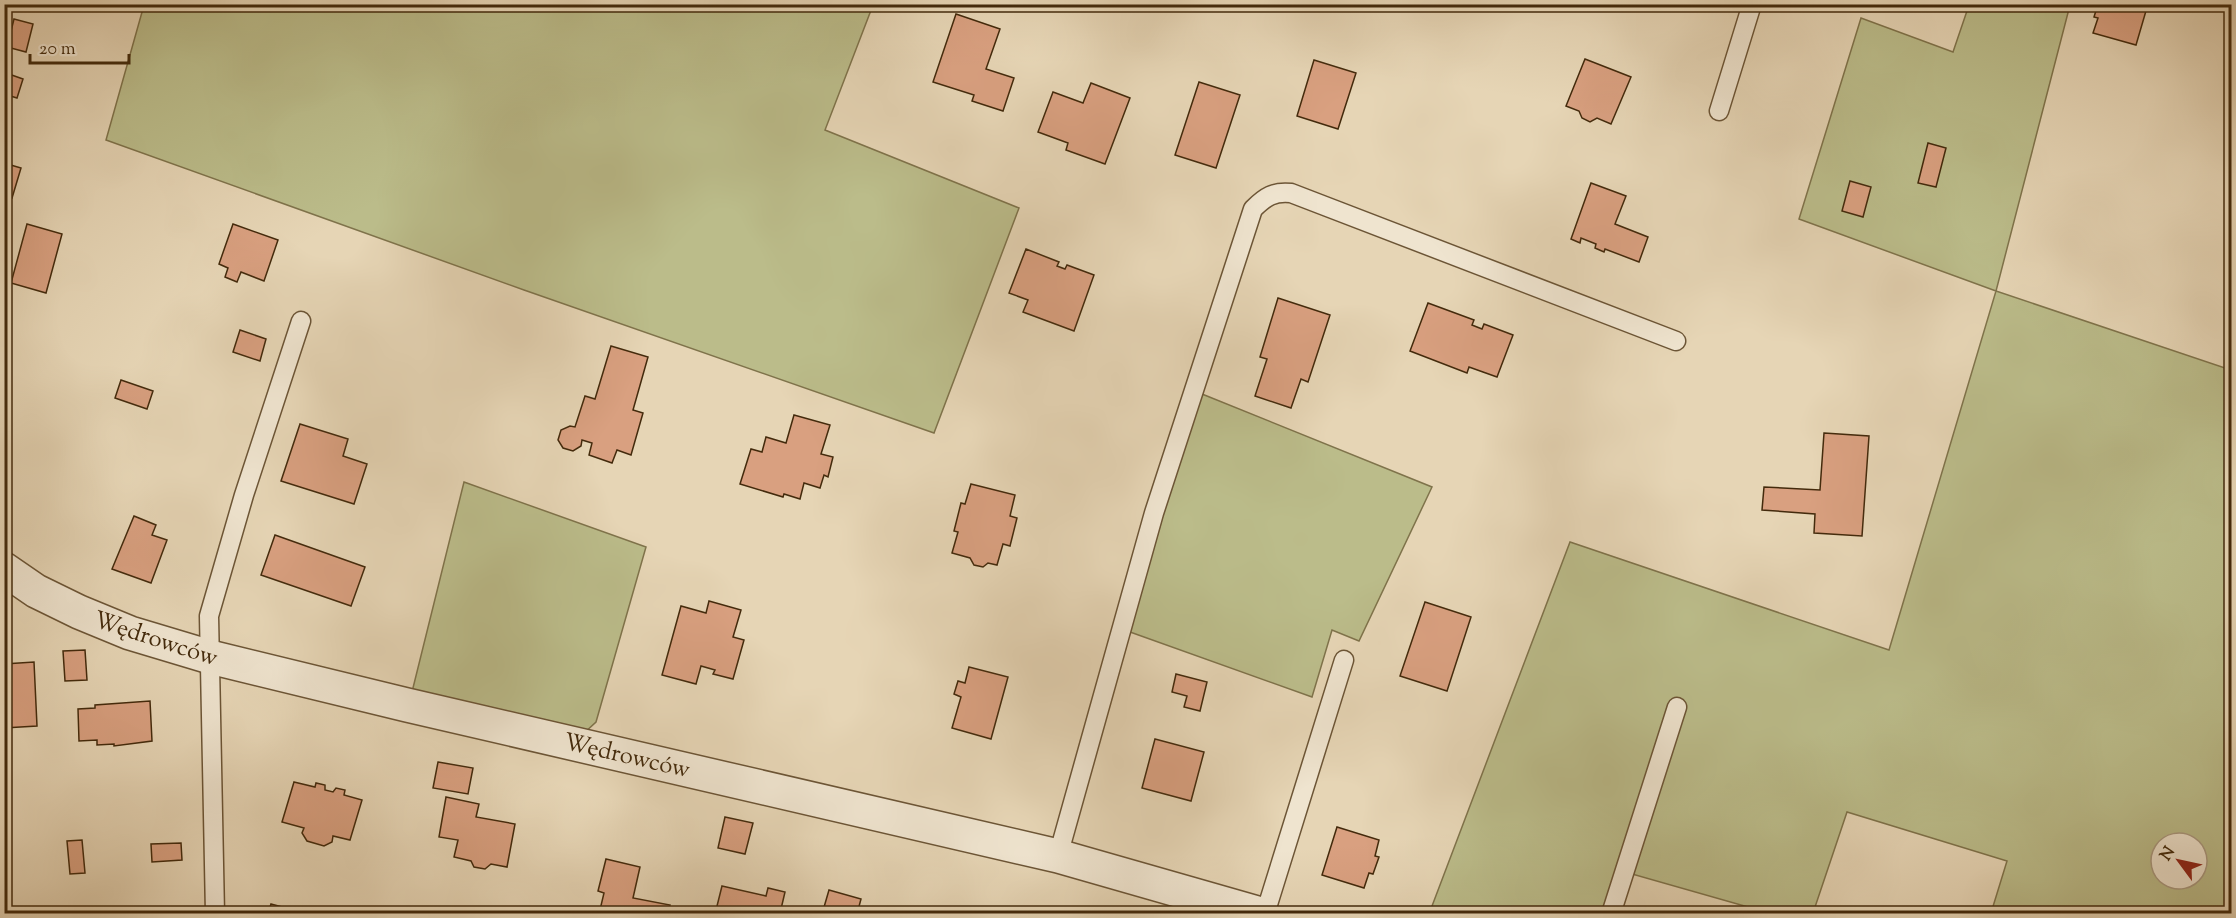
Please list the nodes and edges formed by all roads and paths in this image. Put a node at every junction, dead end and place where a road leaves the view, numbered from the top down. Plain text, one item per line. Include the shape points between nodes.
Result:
1 (1752, 4) edge
2 (1719, 111) dead end
3 (301, 321) dead end
4 (1676, 341) dead end
5 (4, 569) edge
6 (210, 657) junction
7 (1344, 660) dead end
8 (1677, 707) dead end
9 (1058, 856) junction
10 (215, 914) edge
11 (1261, 914) edge
12 (1265, 914) edge
13 (1611, 914) edge

1 - 2 lane
3 - 6 lane via 208,616
4 - 9 lane via 1291,192 1265,197 1253,209 1154,513
5 - 6 street, Wędrowców via 36,591 79,612 130,633
6 - 9 street, Wędrowców
6 - 10 lane
7 - 12 lane
8 - 13 lane
9 - 11 street, Wędrowców

